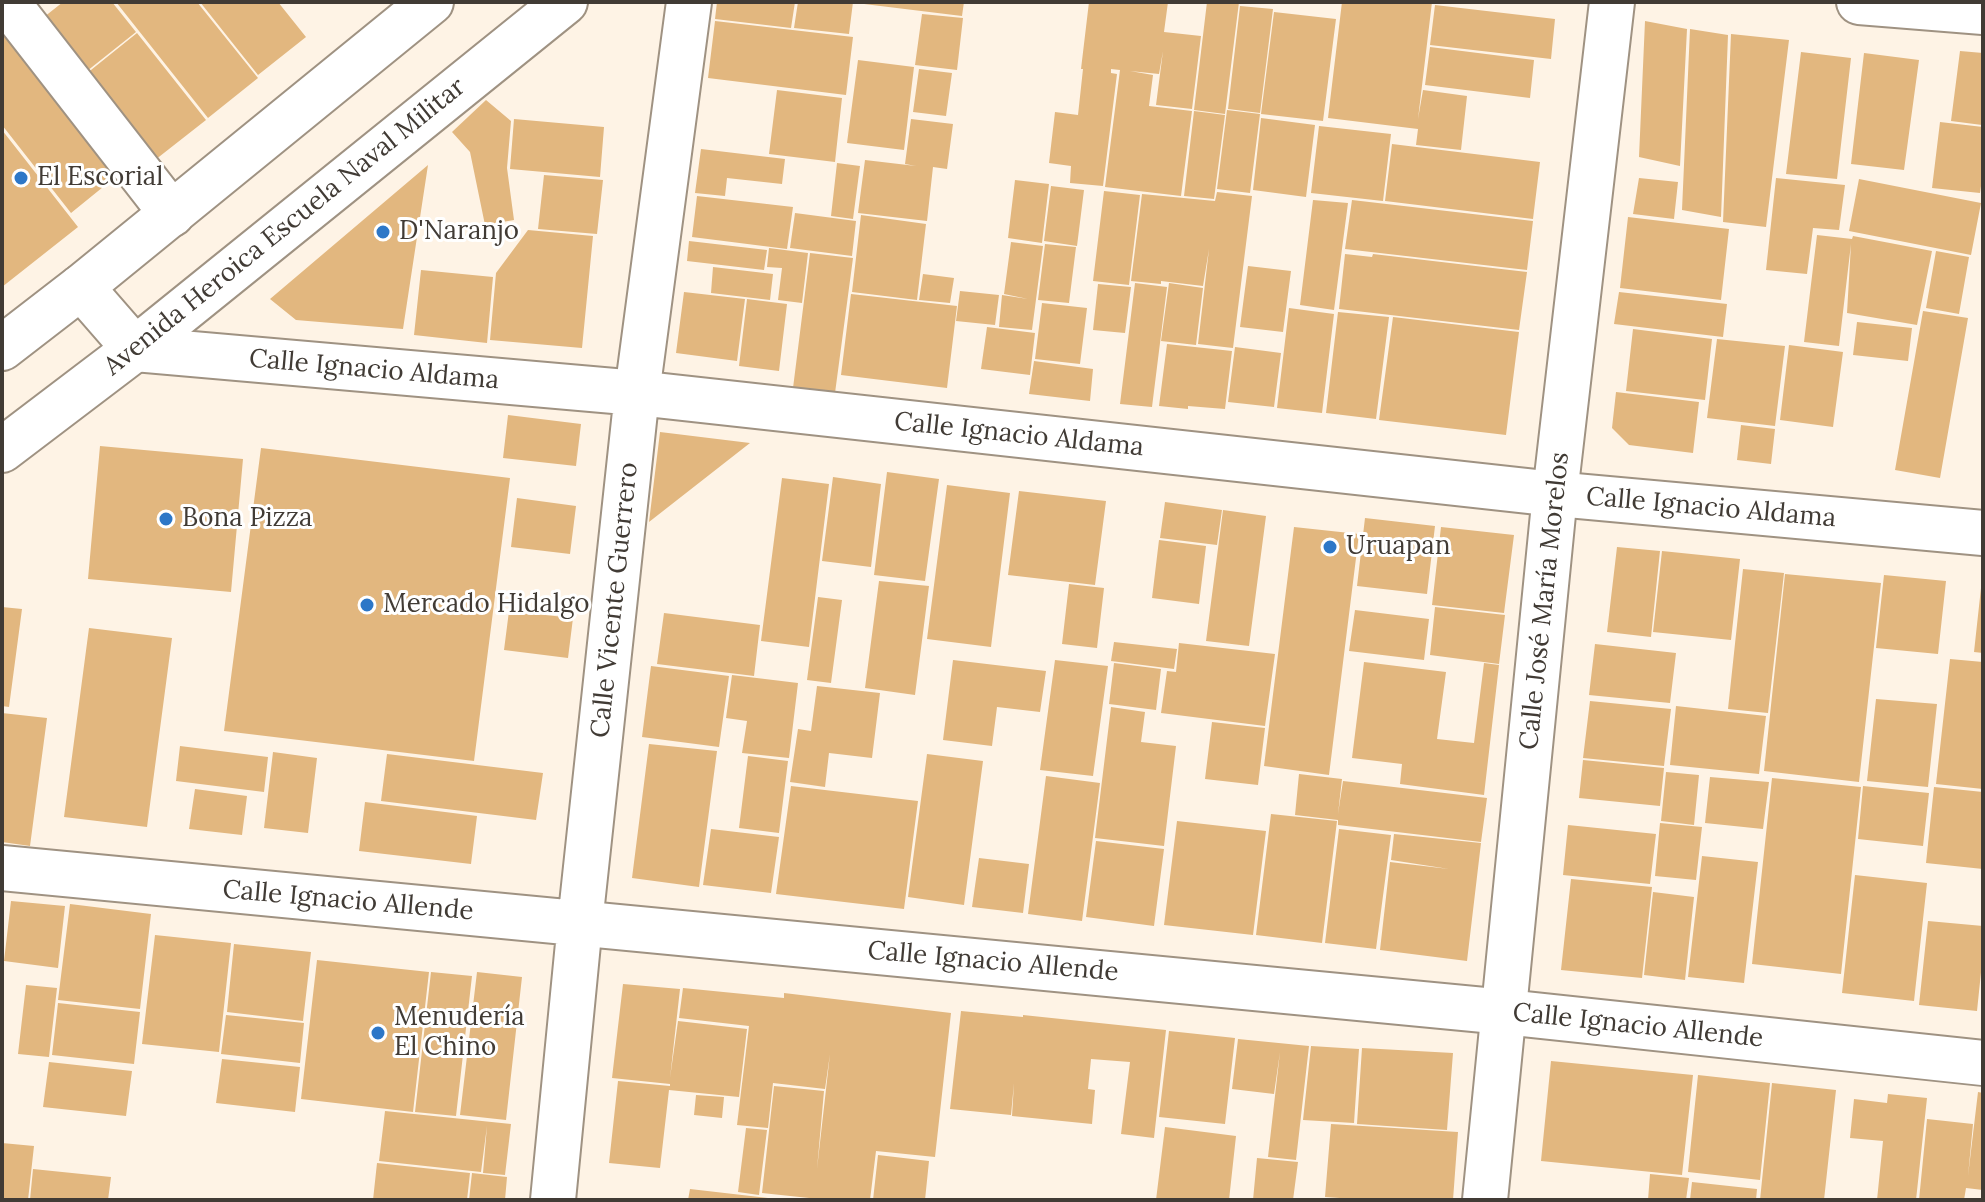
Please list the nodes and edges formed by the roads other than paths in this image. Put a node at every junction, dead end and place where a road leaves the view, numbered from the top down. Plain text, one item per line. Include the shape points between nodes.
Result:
1 (7, 2) edge
2 (431, 2) edge
3 (565, 2) edge
4 (689, 2) edge
5 (1612, 2) edge
6 (1859, 2) edge
7 (1983, 12) edge
8 (172, 214) junction
9 (81, 287) junction
10 (2, 348) edge
11 (135, 349) junction
12 (637, 393) junction
13 (2, 450) edge
14 (1555, 494) junction
15 (1983, 533) edge
16 (2, 868) edge
17 (580, 923) junction
18 (1505, 1012) junction
19 (1983, 1063) edge
20 (553, 1200) edge
21 (1485, 1200) edge

1 - 8 street
2 - 8 street
3 - 11 street, Avenida Heroica Escuela Naval Militar
4 - 12 street, Calle Vicente Guerrero
5 - 14 street, Calle José María Morelos
6 - 7 street
8 - 9 street
9 - 10 street
9 - 11 street
11 - 12 street, Calle Ignacio Aldama
11 - 13 street, Avenida Heroica Escuela Naval Militar
12 - 14 street, Calle Ignacio Aldama
12 - 17 street, Calle Vicente Guerrero
14 - 15 street, Calle Ignacio Aldama
14 - 18 street, Calle José María Morelos
16 - 17 street, Calle Ignacio Allende
17 - 18 street, Calle Ignacio Allende
17 - 20 street, Calle Vicente Guerrero
18 - 19 street, Calle Ignacio Allende
18 - 21 street, Calle José María Morelos

